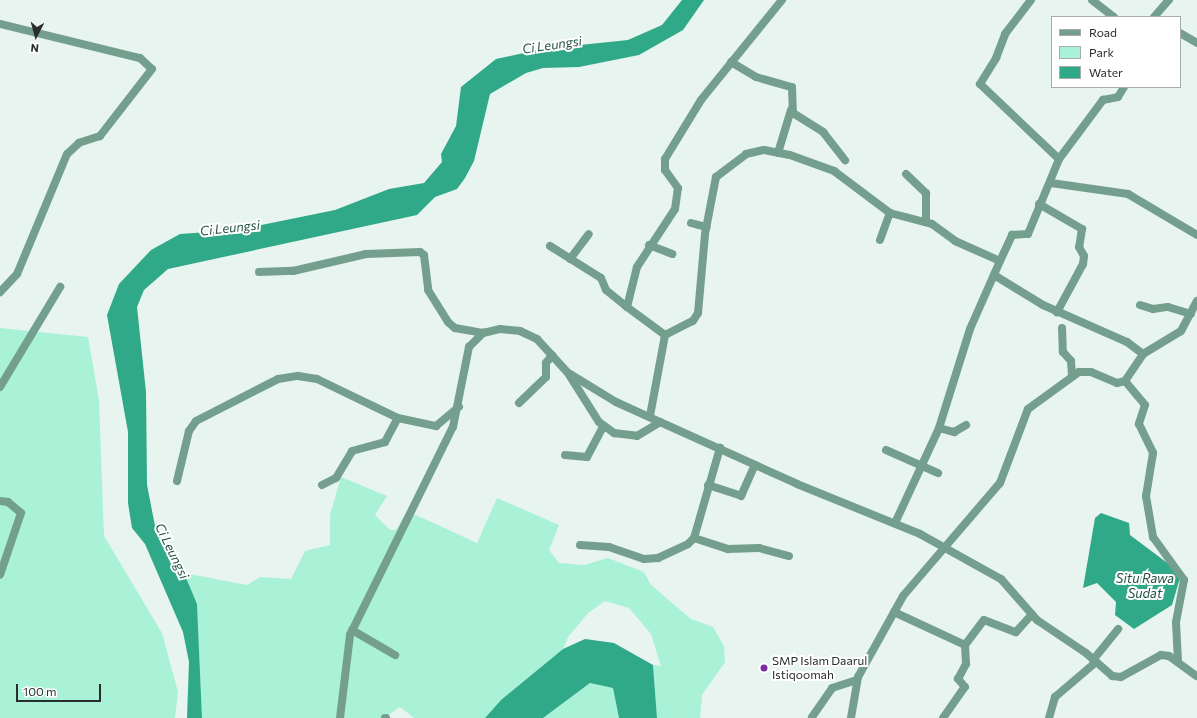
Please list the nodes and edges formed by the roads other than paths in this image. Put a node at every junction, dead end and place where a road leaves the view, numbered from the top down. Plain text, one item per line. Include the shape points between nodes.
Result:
1 (782, 0) edge
2 (1031, 0) edge
3 (1092, 0) edge
4 (1169, 0) edge
5 (1113, 16) edge
6 (1156, 16) edge
7 (0, 24) edge
8 (1181, 35) edge
9 (1197, 43) edge
10 (731, 62) junction
11 (1123, 88) edge
12 (790, 110) junction
13 (778, 152) junction
14 (1059, 159) junction
15 (845, 160) dead end
16 (906, 174) dead end
17 (1050, 183) junction
18 (1039, 204) junction
19 (890, 213) junction
20 (926, 222) junction
21 (691, 223) dead end
22 (706, 227) junction
23 (589, 234) dead end
24 (1197, 235) edge
25 (880, 240) dead end
26 (649, 245) junction
27 (550, 246) dead end
28 (672, 254) dead end
29 (570, 259) junction
30 (1000, 261) junction
31 (259, 272) dead end
32 (994, 275) junction
33 (60, 287) dead end
34 (0, 292) edge
35 (1197, 301) edge
36 (1140, 305) dead end
37 (627, 307) junction
38 (1057, 312) junction
39 (1191, 314) junction
40 (1062, 328) dead end
41 (483, 333) junction
42 (665, 335) junction
43 (1143, 354) junction
44 (552, 355) junction
45 (568, 373) junction
46 (1072, 376) junction
47 (1125, 381) junction
48 (0, 386) edge
49 (519, 403) dead end
50 (460, 407) junction
51 (650, 416) junction
52 (398, 418) junction
53 (660, 422) junction
54 (966, 425) dead end
55 (603, 426) junction
56 (939, 428) junction
57 (720, 448) junction
58 (886, 450) dead end
59 (565, 455) dead end
60 (755, 465) junction
61 (922, 466) junction
62 (938, 473) dead end
63 (177, 481) dead end
64 (322, 485) dead end
65 (708, 485) junction
66 (0, 501) edge
67 (895, 522) junction
68 (694, 538) junction
69 (580, 545) dead end
70 (943, 548) junction
71 (789, 556) dead end
72 (0, 575) edge
73 (894, 612) junction
74 (1032, 614) junction
75 (1118, 629) dead end
76 (352, 630) junction
77 (965, 645) junction
78 (395, 655) dead end
79 (1095, 661) junction
80 (1178, 662) junction
81 (1197, 676) edge
82 (857, 680) junction
83 (812, 717) dead end
84 (340, 718) edge
85 (851, 718) edge
86 (942, 718) edge
87 (1049, 718) edge

1 - 10 street
2 - 14 street via 1005,34 996,58 980,84
3 - 5 street
4 - 6 street
7 - 34 street via 140,58 152,69 100,136 79,143 67,154 17,274
8 - 9 street
10 - 12 street via 756,77 792,87
10 - 26 street via 701,100 668,152 664,167 677,185 674,213
11 - 14 street via 1118,97 1100,103
12 - 13 street
12 - 15 street via 797,118 823,132
13 - 19 street via 802,158 846,177
13 - 22 street via 764,150 746,154 719,173
14 - 17 street
16 - 20 street via 926,193
17 - 18 street
17 - 24 street via 1128,194
18 - 30 street via 1028,234 1012,235
18 - 38 street via 1082,229 1078,248 1083,264
19 - 20 street
19 - 25 street
20 - 30 street via 955,242
21 - 22 street
22 - 42 street via 697,316
23 - 29 street
26 - 28 street
26 - 37 street via 637,267
27 - 29 street
29 - 37 street via 601,278 606,290
30 - 32 street
31 - 41 street via 288,272 366,254 420,252 424,255 428,290 448,322 455,328
32 - 38 street
32 - 56 street via 961,354
33 - 48 street
35 - 39 street
36 - 39 street via 1153,309 1168,307
37 - 42 street
38 - 43 street via 1127,342
39 - 43 street via 1176,335
40 - 46 street via 1063,352 1071,361
41 - 44 street via 520,331 537,339
41 - 50 street via 467,352
42 - 51 street
43 - 47 street
44 - 45 street
44 - 49 street via 546,363 546,377
45 - 51 street via 616,402
45 - 55 street
46 - 47 street via 1091,372 1117,383
46 - 70 street via 1028,409 1000,483
47 - 80 street via 1145,405 1139,424 1153,453 1146,496 1153,537 1184,580 1176,622
50 - 52 street via 436,426
50 - 76 street via 453,427
51 - 53 street
52 - 63 street via 318,379 298,376 278,379 196,421 189,431
52 - 64 street via 385,442 352,450 336,478
53 - 55 street via 653,430 630,436
53 - 57 street
54 - 56 street via 954,432
55 - 59 street via 587,457
56 - 61 street
57 - 60 street
57 - 65 street
58 - 61 street
60 - 65 street via 741,496
60 - 67 street
61 - 62 street
61 - 67 street
65 - 68 street
66 - 72 street via 7,502 21,513
67 - 70 street
68 - 69 street via 674,551 649,559 604,546
68 - 71 street via 728,549 759,548
70 - 73 street via 909,586
70 - 74 street via 1001,579
73 - 77 street
73 - 82 street
74 - 77 street via 1016,632 984,620
74 - 79 street
75 - 79 street
76 - 78 street
76 - 84 street
77 - 86 street via 966,664 958,679 965,687
79 - 80 street via 1117,677 1157,656
79 - 87 street via 1055,697
80 - 81 street
82 - 83 street via 826,693
82 - 85 street

